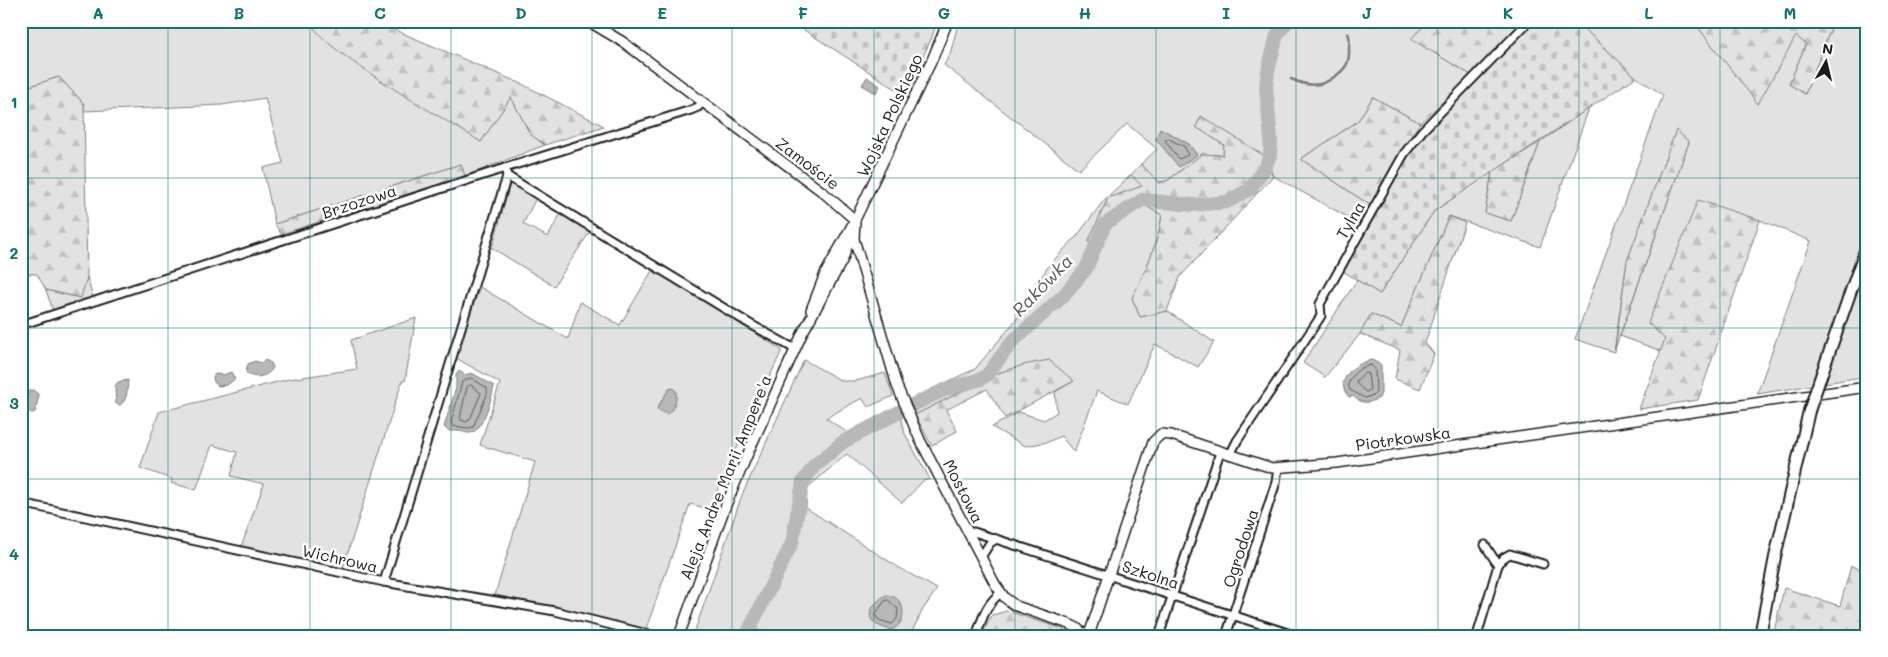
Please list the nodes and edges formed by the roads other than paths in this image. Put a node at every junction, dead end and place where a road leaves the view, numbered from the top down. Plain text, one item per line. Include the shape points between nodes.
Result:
1 (588, 21) edge
2 (948, 21) edge
3 (1529, 21) edge
4 (703, 102) junction
5 (506, 172) junction
6 (855, 220) junction
7 (1867, 245) edge
8 (843, 259) junction
9 (860, 261) junction
10 (21, 325) edge
11 (803, 332) junction
12 (795, 349) junction
13 (1867, 387) edge
14 (1220, 452) junction
15 (1230, 455) junction
16 (1278, 468) junction
17 (21, 504) edge
18 (968, 533) junction
19 (996, 539) junction
20 (1486, 546) dead end
21 (981, 557) junction
22 (1543, 564) dead end
23 (1498, 566) junction
24 (1109, 576) junction
25 (384, 582) junction
26 (1000, 593) junction
27 (1171, 595) junction
28 (1233, 615) junction
29 (654, 636) edge
30 (679, 636) edge
31 (976, 636) edge
32 (1086, 636) edge
33 (1159, 636) edge
34 (1226, 636) edge
35 (1297, 636) edge
36 (1477, 636) edge
37 (1760, 636) edge

1 - 4 street, Zamoście via 623,42
2 - 6 street, Wojska Polskiego
3 - 15 street, Tylna via 1422,131 1404,154 1320,304 1321,316
4 - 5 street, Brzozowa via 691,110
4 - 6 street, Zamoście
5 - 10 street, Brzozowa
5 - 12 street via 742,320
5 - 25 street
6 - 8 street, Aleja Andre Marii Ampere'a
6 - 9 street via 854,239
6 - 11 street, Aleja Andre Marii Ampere'a via 825,274
7 - 37 main road, bridge via 1809,411
8 - 9 street via 852,256
8 - 11 street, Aleja Andre Marii Ampere'a
9 - 18 street, Mostowa via 903,402
11 - 12 street, Aleja Andre Marii Ampere'a
12 - 30 street, Aleja Andre Marii Ampere'a via 724,510
13 - 16 street, Piotrkowska via 1338,463
14 - 15 street, Piotrkowska
14 - 24 street, Piotrkowska via 1166,433 1156,437
14 - 27 street
15 - 16 street, Piotrkowska
16 - 28 street, Ogrodowa
17 - 25 street, Wichrowa
18 - 19 street, Szkolna
18 - 21 street, Mostowa
19 - 21 street
19 - 24 street, Szkolna
20 - 23 street
21 - 26 street, Mostowa
22 - 23 street via 1510,554
23 - 36 street
24 - 27 street, Szkolna
24 - 32 street, Piotrkowska via 1091,630
25 - 29 street, Wichrowa via 555,611
26 - 31 street via 986,607
26 - 32 street via 1016,606 1069,624
27 - 28 street, Szkolna
27 - 33 street
28 - 34 street, Ogrodowa
28 - 35 street, Szkolna

